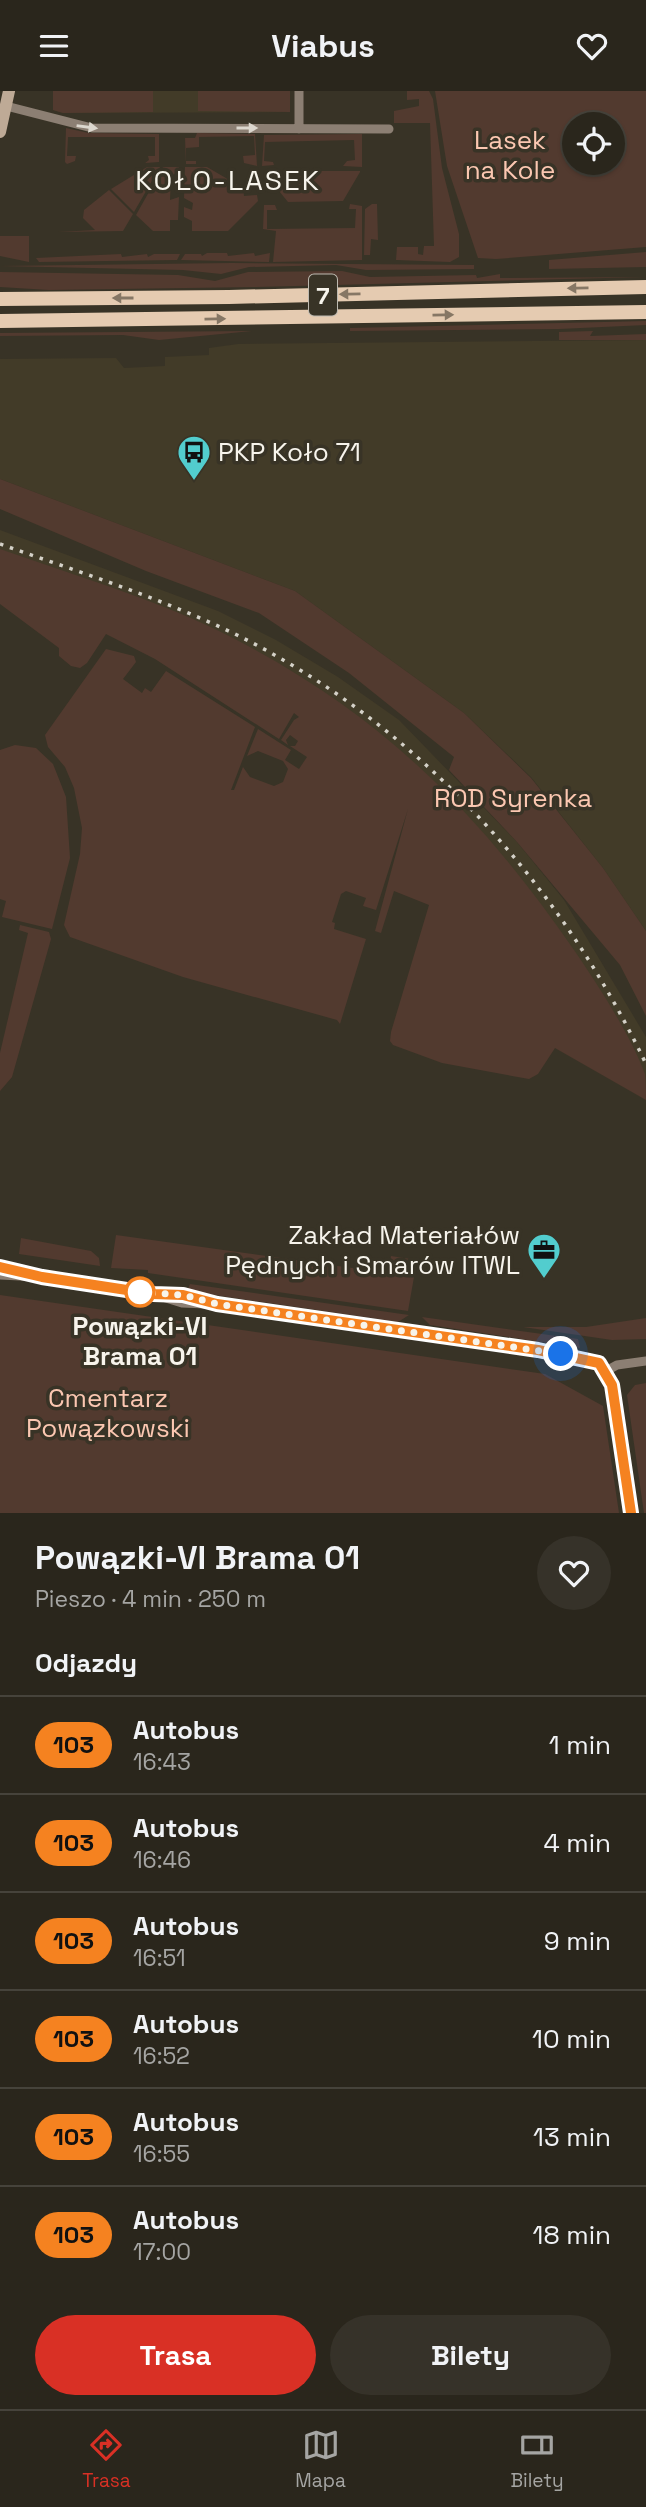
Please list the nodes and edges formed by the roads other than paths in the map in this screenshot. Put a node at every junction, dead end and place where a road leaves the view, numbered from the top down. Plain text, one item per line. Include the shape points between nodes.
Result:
1 (9, 91) edge
2 (299, 91) edge
3 (6, 106) junction
4 (299, 128) junction
5 (389, 129) dead end
6 (0, 132) edge
7 (646, 287) edge
8 (0, 299) edge
9 (646, 312) edge
10 (0, 321) edge
11 (0, 1267) edge
12 (0, 1275) edge
13 (42, 1277) junction
14 (646, 1361) edge
15 (606, 1371) junction
16 (631, 1513) edge

1 - 3 street
2 - 4 street
3 -> 4 street via 92,128
3 - 6 street
4 - 5 street
7 -> 8 main road, 7
10 -> 9 main road, 7
11 - 13 street
12 - 13 street
13 - 15 street via 153,1294 182,1303 217,1304 585,1357
14 - 15 street
15 - 16 street

